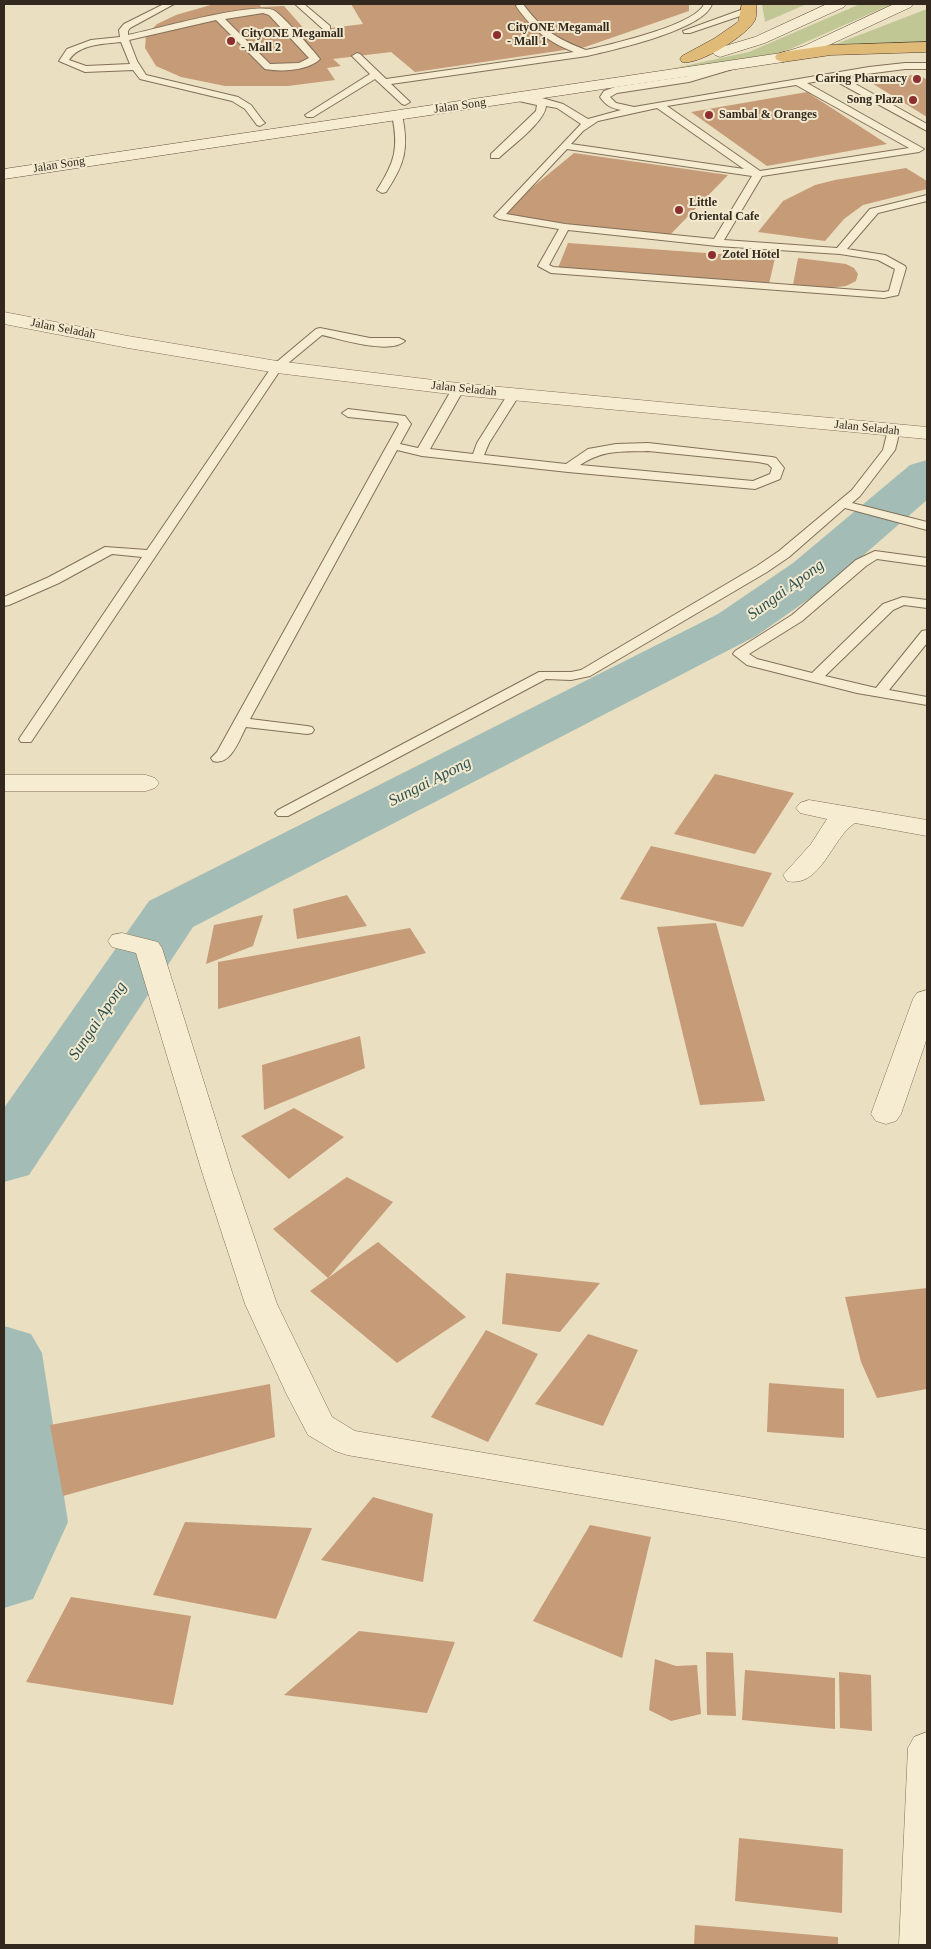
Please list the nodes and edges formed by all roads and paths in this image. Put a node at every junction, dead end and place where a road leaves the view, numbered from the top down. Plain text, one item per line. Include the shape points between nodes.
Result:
1 (170, 4) edge
2 (299, 4) edge
3 (708, 4) edge
4 (839, 4) edge
5 (906, 4) edge
6 (520, 6) dead end
7 (749, 7) edge
8 (218, 18) junction
9 (326, 28) dead end
10 (124, 39) junction
11 (927, 47) edge
12 (587, 53) junction
13 (357, 56) dead end
14 (783, 57) junction
15 (688, 59) junction
16 (740, 64) junction
17 (134, 66) junction
18 (927, 66) edge
19 (834, 76) junction
20 (379, 78) junction
21 (798, 82) junction
22 (517, 98) junction
23 (542, 102) junction
24 (659, 105) junction
25 (646, 107) junction
26 (401, 109) junction
27 (310, 115) junction
28 (260, 123) junction
29 (587, 123) junction
30 (927, 128) edge
31 (172, 133) dead end
32 (565, 146) junction
33 (923, 148) edge
34 (60, 150) dead end
35 (495, 156) dead end
36 (4, 159) edge
37 (4, 174) edge
38 (758, 174) junction
39 (382, 190) dead end
40 (927, 198) edge
41 (565, 227) junction
42 (717, 243) junction
43 (840, 252) junction
44 (4, 318) edge
45 (400, 341) dead end
46 (277, 367) junction
47 (458, 389) junction
48 (514, 394) junction
49 (348, 413) dead end
50 (894, 430) junction
51 (927, 433) edge
52 (393, 446) junction
53 (422, 452) junction
54 (477, 458) junction
55 (568, 468) junction
56 (844, 504) junction
57 (901, 519) joint
58 (927, 526) edge
59 (151, 554) junction
60 (927, 562) edge
61 (4, 602) edge
62 (927, 604) edge
63 (927, 634) edge
64 (815, 678) junction
65 (879, 693) junction
66 (927, 701) edge
67 (241, 722) junction
68 (307, 730) dead end
69 (26, 739) dead end
70 (218, 758) dead end
71 (4, 783) edge
72 (146, 783) dead end
73 (809, 808) dead end
74 (282, 813) dead end
75 (850, 816) junction
76 (927, 828) edge
77 (796, 875) dead end
78 (135, 944) dead end
79 (927, 999) edge
80 (886, 1114) dead end
81 (927, 1544) edge
82 (927, 1748) edge
83 (926, 1822) edge
84 (919, 1945) edge

1 - 10 lane via 127,26 123,30
2 - 9 lane
3 - 12 lane via 706,10 693,19 623,45
4 - 15 street, Jalan Song via 760,40
5 - 14 street, Jalan Song via 809,49
6 - 12 lane via 542,34
7 - 12 lane via 636,48 603,54
7 - 15 highway via 747,20 738,29
8 - 8 lane via 268,67 289,67 315,59 270,12
8 - 10 lane
10 - 17 lane
10 - 17 lane via 91,43 70,51 64,61 85,69
11 - 14 highway via 831,50
12 - 20 lane
13 - 20 lane
14 - 16 street, Jalan Song
15 - 26 street, Jalan Song
16 - 22 street, Jalan Song
16 - 25 lane via 689,79 614,90 605,97 612,105 620,107
17 - 28 lane via 143,77 235,99 248,107
18 - 19 lane
19 - 21 lane
19 - 30 lane
20 - 26 lane
20 - 27 lane
21 - 24 lane
21 - 33 lane
22 - 23 lane
22 - 26 street, Jalan Song
23 - 29 lane via 560,106
23 - 35 lane via 536,118
24 - 25 lane
24 - 38 lane
25 - 29 lane
26 - 27 street, Jalan Song
26 - 37 street, Jalan Song
26 - 39 lane via 402,149
27 - 28 street, Jalan Song
28 - 31 street, Jalan Song
29 - 32 lane
32 - 38 lane
32 - 41 lane via 499,216
33 - 38 lane
34 - 36 street, Jalan Song
38 - 42 lane
40 - 43 lane via 874,211
41 - 42 lane
41 - 43 lane via 543,266 551,270 884,295 894,293 901,268 882,257
42 - 43 lane
44 - 46 street, Jalan Seladah
45 - 46 lane via 390,344 320,331
46 - 47 street, Jalan Seladah
46 - 59 lane
47 - 48 street, Jalan Seladah
47 - 53 lane
48 - 50 street, Jalan Seladah
48 - 54 lane
49 - 52 lane via 404,421
50 - 51 street, Jalan Seladah
50 - 56 lane via 890,450
52 - 53 lane
52 - 67 lane
53 - 54 lane
54 - 55 lane
55 - 55 lane via 592,452 648,447 758,458 772,461 778,468 776,476 755,485
56 - 57 lane
56 - 74 lane via 762,569 585,673 544,676
57 - 58 lane
59 - 61 lane via 110,550
59 - 69 lane
60 - 64 lane via 876,555 861,563 797,618 740,654 752,662
62 - 64 lane via 903,601 888,607
63 - 65 lane
64 - 65 lane
65 - 66 lane
67 - 68 lane
67 - 70 lane via 223,755
71 - 72 street
73 - 75 street
75 - 76 street
75 - 77 street via 836,824 822,848
78 - 81 street via 260,1304 320,1426 347,1442
79 - 80 street
82 - 83 street
83 - 84 street

